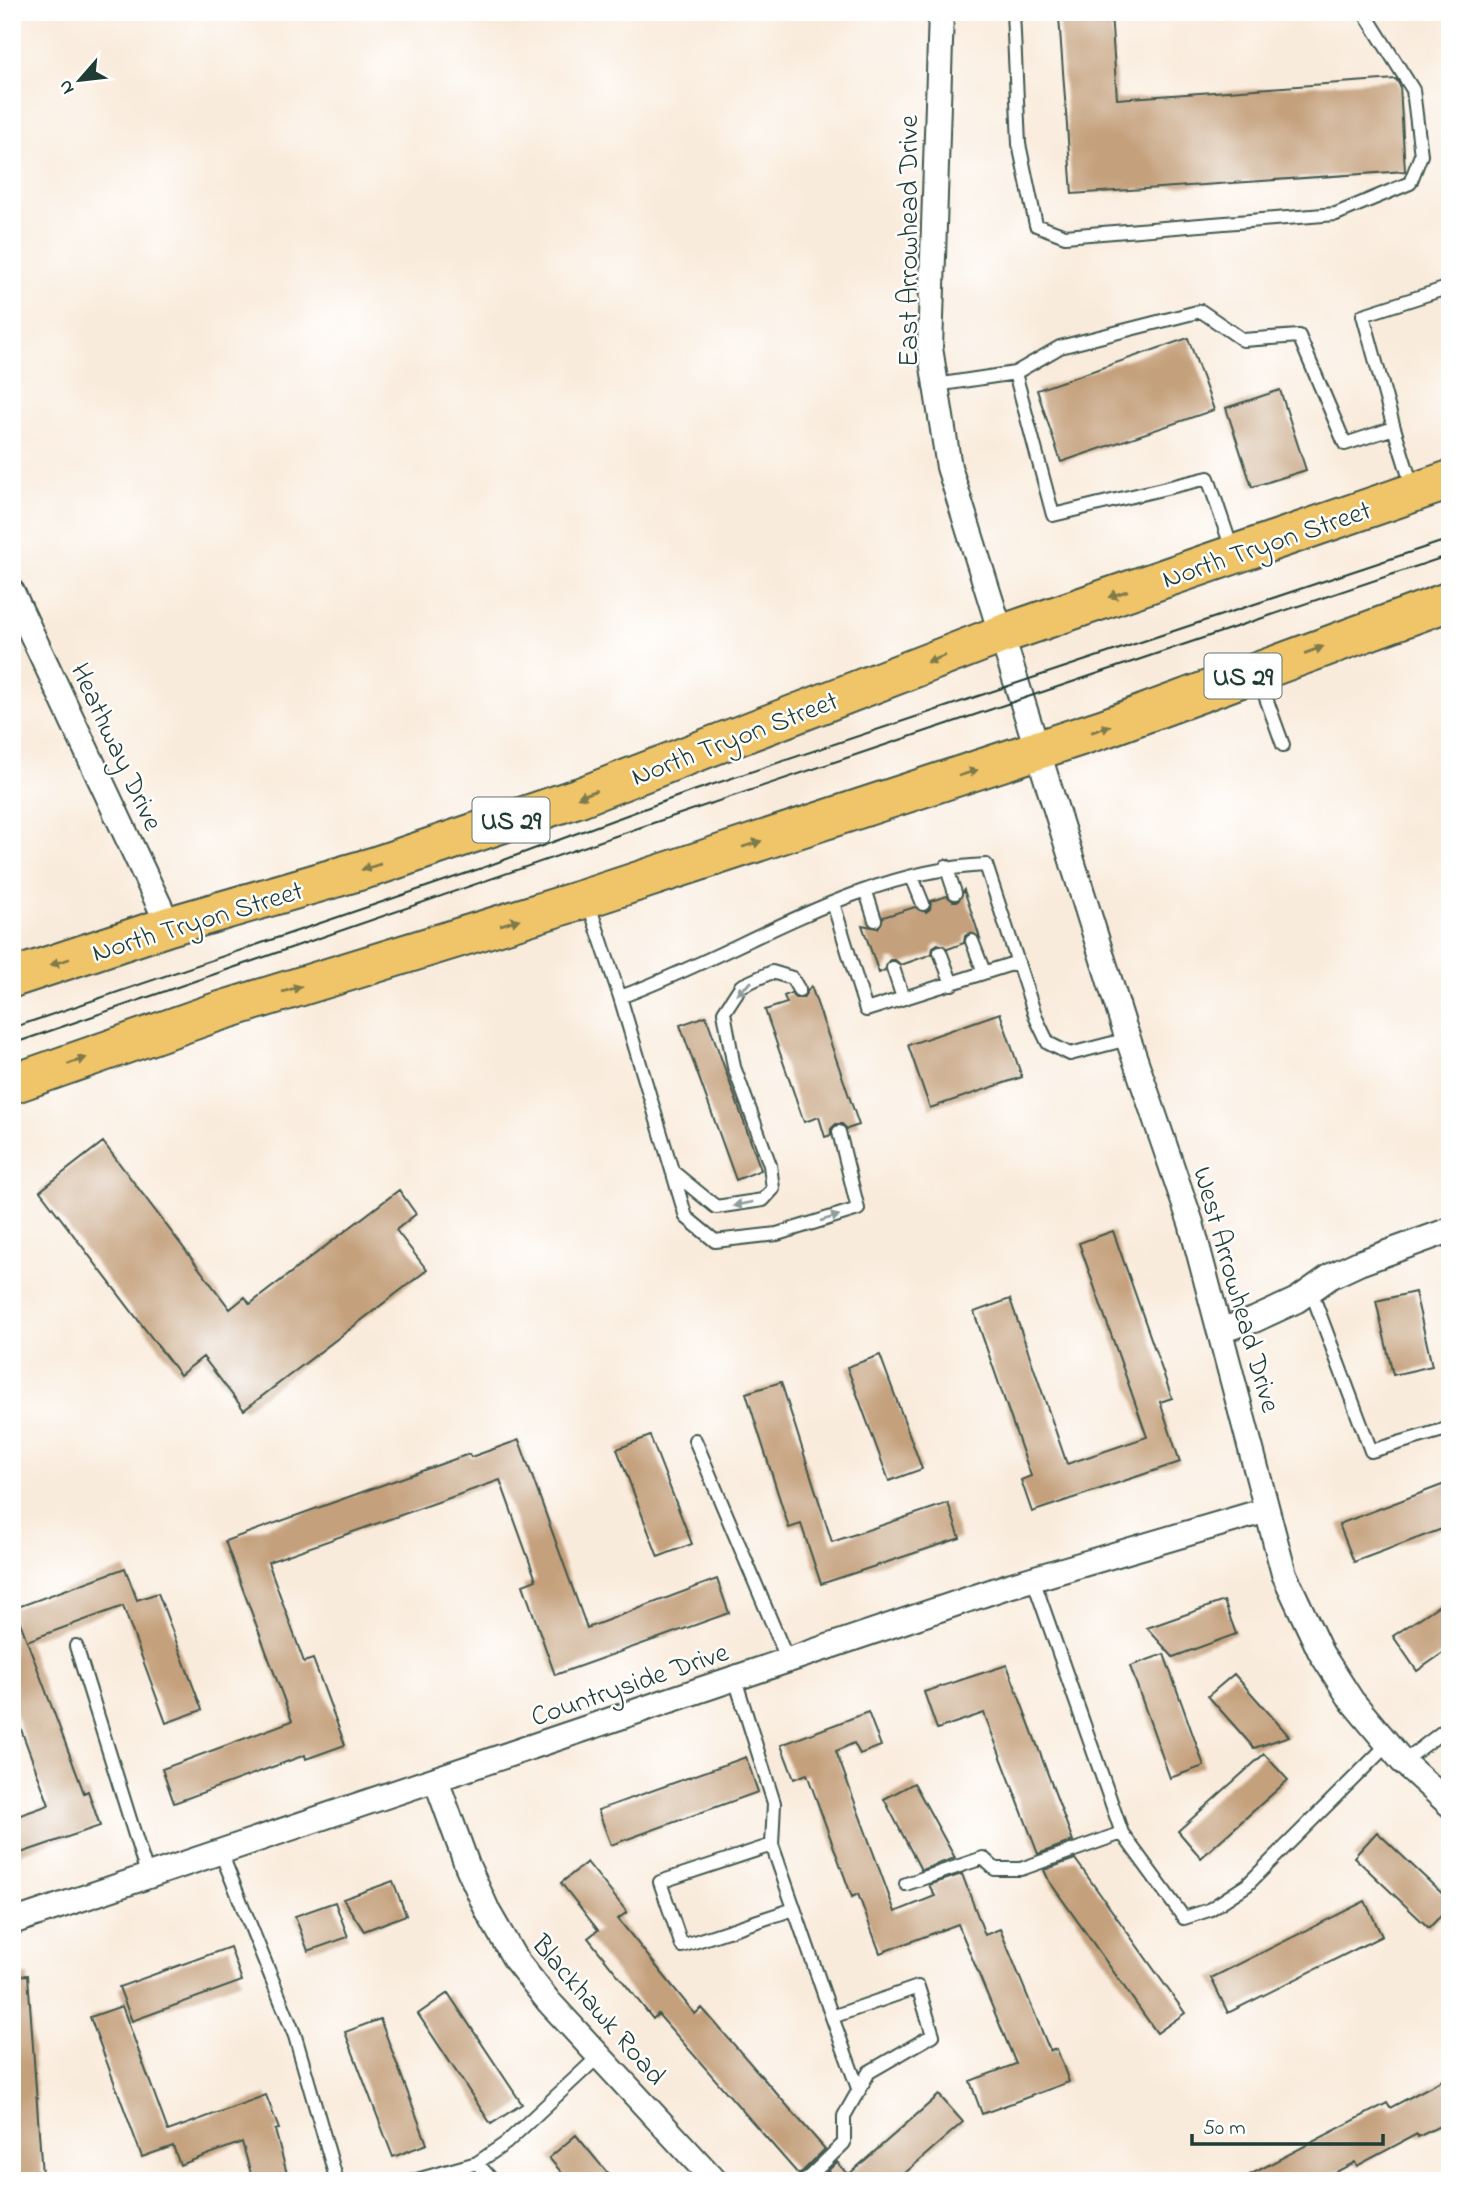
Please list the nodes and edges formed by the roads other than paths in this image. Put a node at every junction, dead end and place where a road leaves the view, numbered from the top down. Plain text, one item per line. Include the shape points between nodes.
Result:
1 (941, 12) edge
2 (1013, 12) edge
3 (1364, 12) edge
4 (1450, 287) edge
5 (1015, 373) junction
6 (936, 385) junction
7 (1394, 428) junction
8 (1450, 480) edge
9 (1414, 492) junction
10 (1234, 554) junction
11 (12, 592) edge
12 (1450, 601) edge
13 (1000, 635) junction
14 (1256, 671) junction
15 (1283, 745) dead end
16 (1036, 751) junction
17 (946, 866) junction
18 (912, 877) junction
19 (866, 892) junction
20 (955, 893) dead end
21 (587, 898) junction
22 (833, 903) junction
23 (923, 904) dead end
24 (875, 920) dead end
25 (169, 926) junction
26 (972, 941) dead end
27 (940, 951) dead end
28 (1018, 962) junction
29 (892, 968) dead end
30 (984, 972) junction
31 (12, 978) edge
32 (952, 984) junction
33 (799, 990) dead end
34 (620, 998) junction
35 (903, 998) junction
36 (1128, 1039) junction
37 (12, 1084) edge
38 (839, 1132) dead end
39 (672, 1171) junction
40 (1450, 1230) edge
41 (1311, 1291) junction
42 (1221, 1330) junction
43 (1450, 1428) edge
44 (695, 1440) dead end
45 (1268, 1510) junction
46 (1033, 1579) junction
47 (76, 1646) dead end
48 (788, 1661) junction
49 (735, 1679) junction
50 (1450, 1726) edge
51 (1395, 1753) junction
52 (436, 1780) junction
53 (1450, 1804) edge
54 (1122, 1833) junction
55 (772, 1845) junction
56 (220, 1853) junction
57 (148, 1877) junction
58 (906, 1884) dead end
59 (794, 1909) junction
60 (12, 1922) edge
61 (832, 2017) junction
62 (599, 2056) junction
63 (859, 2091) junction
64 (477, 2163) junction
65 (337, 2181) edge
66 (413, 2181) edge
67 (493, 2181) edge
68 (715, 2181) edge
69 (805, 2181) edge

1 - 6 street, East Arrowhead Drive via 930,284 930,348
2 - 3 lane via 1019,144 1036,225 1065,236 1336,214 1410,183 1421,155 1413,90
4 - 7 lane via 1363,315
5 - 6 lane
5 - 7 lane via 1059,347 1201,311 1243,340 1299,336 1345,444
5 - 10 lane via 1053,515 1208,478
6 - 13 street, East Arrowhead Drive via 949,467
7 - 9 lane
8 - 9 main road, North Tryon Street / US 29
9 - 10 main road, North Tryon Street / US 29
10 -> 13 main road, North Tryon Street / US 29
11 - 25 street, Heathway Drive
14 -> 12 main road, US 29
13 - 16 street, East Arrowhead Drive
13 -> 25 main road, North Tryon Street / US 29 via 580,797 376,866
14 - 15 lane
16 -> 14 main road, US 29
21 -> 16 main road, US 29
16 - 36 street, West Arrowhead Drive
17 - 18 lane
17 - 20 lane
17 - 28 lane via 986,865
18 - 19 lane
18 - 23 lane
19 - 22 lane
19 - 24 lane
21 - 34 lane
37 -> 21 main road, US 29 via 214,1013
22 - 34 lane
22 - 35 lane via 866,1010
25 -> 31 main road, North Tryon Street / US 29
26 - 30 lane
27 - 32 lane
28 - 30 lane
28 - 36 lane via 1048,1043 1070,1054
29 - 35 lane
30 - 32 lane
32 - 35 lane
33 -> 39 lane via 792,978 772,972 741,986 724,1012 734,1067 770,1165 773,1189 763,1200 716,1207
34 - 39 lane
36 - 42 street, West Arrowhead Drive via 1191,1223
39 -> 38 lane via 686,1217 715,1241 777,1234 859,1209
40 - 41 street via 1331,1276
41 - 42 street via 1254,1320
41 - 43 lane via 1371,1451
42 - 45 street, West Arrowhead Drive
44 - 48 lane
45 - 46 street, Countryside Drive
45 - 51 street, West Arrowhead Drive via 1296,1604 1352,1701
46 - 48 street, Countryside Drive
46 - 54 lane
47 - 57 lane
48 - 49 street, Countryside Drive
49 - 52 street, Countryside Drive
49 - 55 lane via 774,1803
50 - 51 lane
51 - 53 street, West Arrowhead Drive
51 - 54 lane via 1247,1885 1209,1910 1184,1918
52 - 56 street, Countryside Drive
52 - 62 street, Blackhawk Road via 467,1865 501,1936 549,2002
54 - 58 lane via 1021,1868 995,1869 983,1858
55 - 59 lane
55 - 59 lane via 660,1882 673,1921 682,1946
56 - 57 street, Countryside Drive
56 - 65 lane via 295,2036
57 - 60 street, Countryside Drive
59 - 61 lane
61 - 63 lane
61 - 63 lane via 918,1987 933,2035 869,2072
62 - 64 lane via 506,2143
62 - 68 street, Blackhawk Road
63 - 69 lane via 844,2116 844,2143
64 - 66 lane
64 - 67 lane

